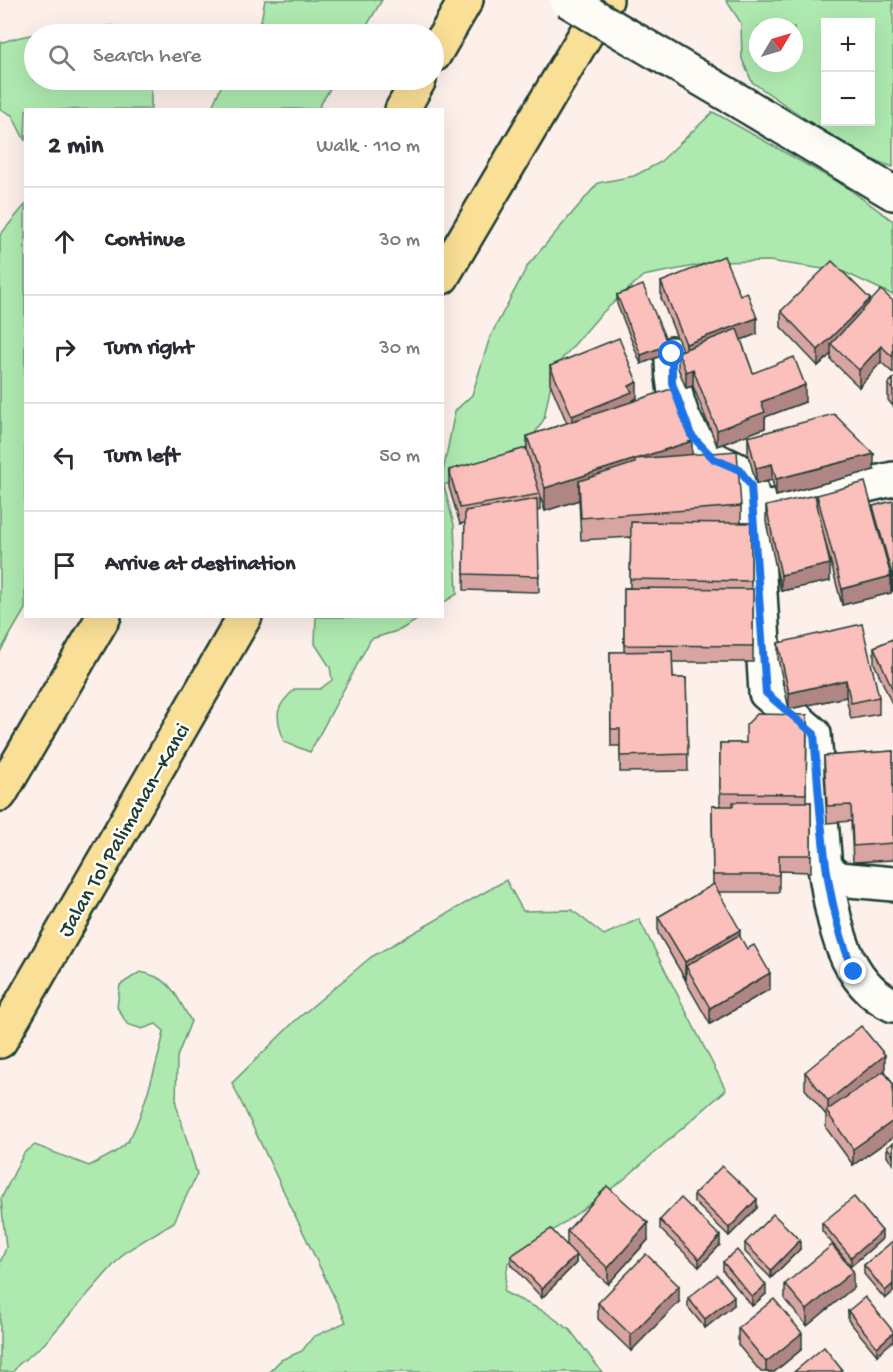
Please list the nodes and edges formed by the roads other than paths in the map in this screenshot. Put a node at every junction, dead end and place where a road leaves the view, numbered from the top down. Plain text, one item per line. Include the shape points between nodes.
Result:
1 (466, 0) edge
2 (567, 0) edge
3 (606, 0) edge
4 (444, 38) edge
5 (413, 90) edge
6 (403, 108) edge
7 (893, 193) edge
8 (444, 274) edge
9 (672, 354) dead end
10 (893, 479) edge
11 (755, 510) junction
12 (103, 618) edge
13 (244, 618) edge
14 (0, 794) edge
15 (825, 868) junction
16 (893, 884) edge
17 (893, 1005) edge
18 (0, 1041) edge

1 - 4 highway
2 - 7 street, bridge
3 - 8 highway
5 - 6 highway
9 - 11 street via 672,383 691,435 714,459 740,470 751,486
10 - 11 street
11 - 15 street via 766,693 814,734
12 - 14 highway
13 - 18 highway, Jalan Tol Palimanan–Kanci
15 - 16 street via 839,879
15 - 17 street via 840,938 854,972 878,998

